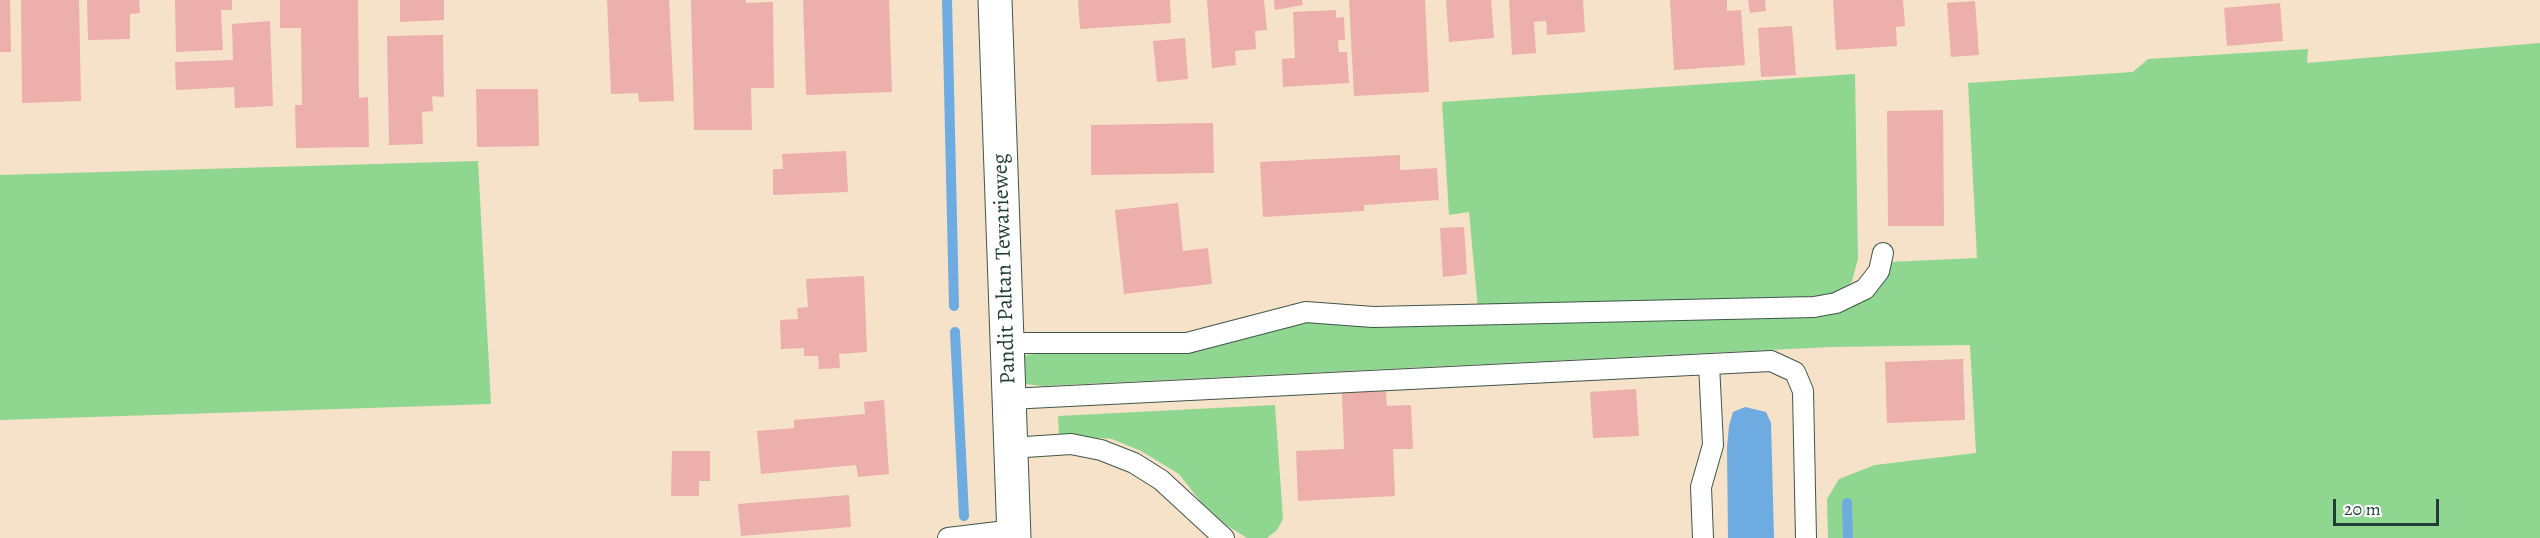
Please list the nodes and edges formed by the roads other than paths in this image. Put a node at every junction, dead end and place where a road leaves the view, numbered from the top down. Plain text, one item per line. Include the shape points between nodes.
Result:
1 (995, 0) edge
2 (1883, 254) dead end
3 (1006, 343) junction
4 (1709, 364) junction
5 (1009, 399) junction
6 (1010, 448) junction
7 (1014, 534) edge
8 (948, 538) edge
9 (1224, 538) edge
10 (1703, 538) edge
11 (1806, 538) edge

1 - 3 street, Pandit Paltan Tewarieweg
2 - 3 lane via 1879,271 1865,289 1836,303 1814,307 1373,317 1306,312 1187,343
3 - 5 street, Pandit Paltan Tewarieweg
4 - 5 lane
4 - 10 lane via 1713,445 1701,487
4 - 11 lane via 1771,361 1795,372 1803,391
5 - 6 street, Pandit Paltan Tewarieweg
6 - 7 street, Pandit Paltan Tewarieweg
6 - 9 lane via 1071,444 1134,463 1161,480
7 - 8 lane

